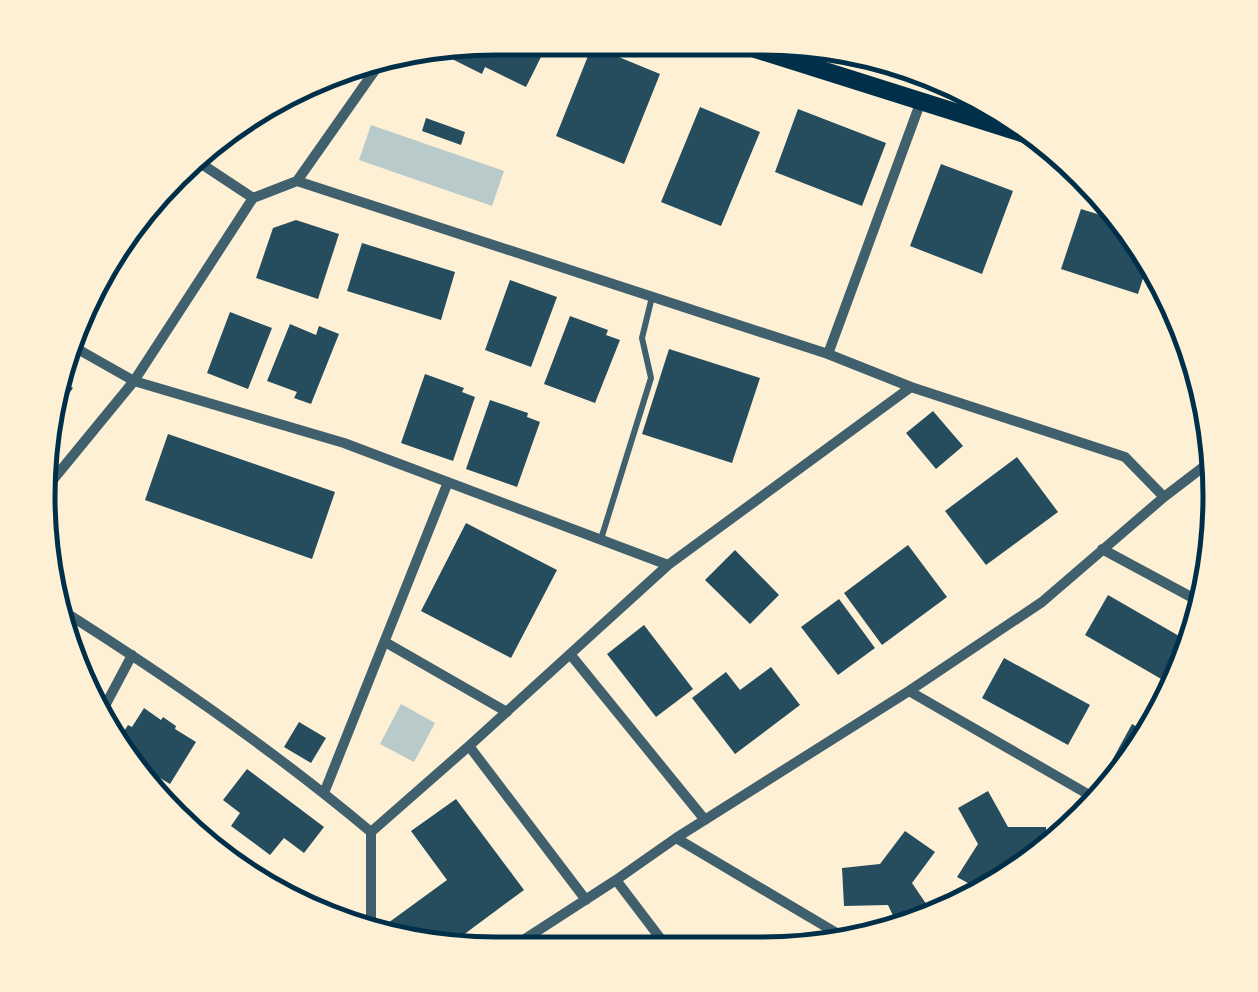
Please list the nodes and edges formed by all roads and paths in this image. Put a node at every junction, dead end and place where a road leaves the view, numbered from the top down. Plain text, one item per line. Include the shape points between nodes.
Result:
1 (776, 55) edge
2 (370, 73) edge
3 (921, 101) junction
4 (1005, 128) edge
5 (204, 165) edge
6 (298, 182) junction
7 (253, 198) junction
8 (652, 297) junction
9 (80, 350) edge
10 (828, 354) junction
11 (134, 381) junction
12 (911, 387) junction
13 (1202, 468) edge
14 (56, 476) edge
15 (448, 482) junction
16 (1164, 497) junction
17 (601, 540) junction
18 (1102, 549) junction
19 (668, 565) junction
20 (1191, 598) edge
21 (72, 617) edge
22 (385, 642) junction
23 (570, 654) junction
24 (132, 655) junction
25 (909, 691) junction
26 (107, 704) edge
27 (507, 712) junction
28 (469, 746) junction
29 (324, 793) junction
30 (1087, 794) edge
31 (705, 820) junction
32 (371, 832) junction
33 (676, 838) junction
34 (616, 880) junction
35 (586, 900) junction
36 (372, 919) edge
37 (833, 931) edge
38 (528, 937) edge
39 (659, 937) edge

1 - 3 main road
2 - 6 street
3 - 4 main road
3 - 10 street
5 - 7 street
6 - 7 street
6 - 8 street
7 - 11 street
8 - 10 street
8 - 17 lane via 642,338 651,378
9 - 11 street
10 - 12 street
11 - 14 street
11 - 15 street
12 - 16 street via 1125,458
12 - 19 street
13 - 16 street
15 - 17 street
15 - 22 street
16 - 18 street
17 - 19 street
18 - 20 street
18 - 25 street via 1042,602
19 - 23 street
21 - 24 street
22 - 27 street
22 - 29 street
23 - 27 street
23 - 31 street
24 - 26 street
24 - 29 street
25 - 30 street
25 - 31 street
27 - 28 street
28 - 32 street
28 - 35 street
29 - 32 street
31 - 33 street
32 - 36 street
33 - 34 street
33 - 37 street
34 - 35 street
34 - 39 street
35 - 38 street

